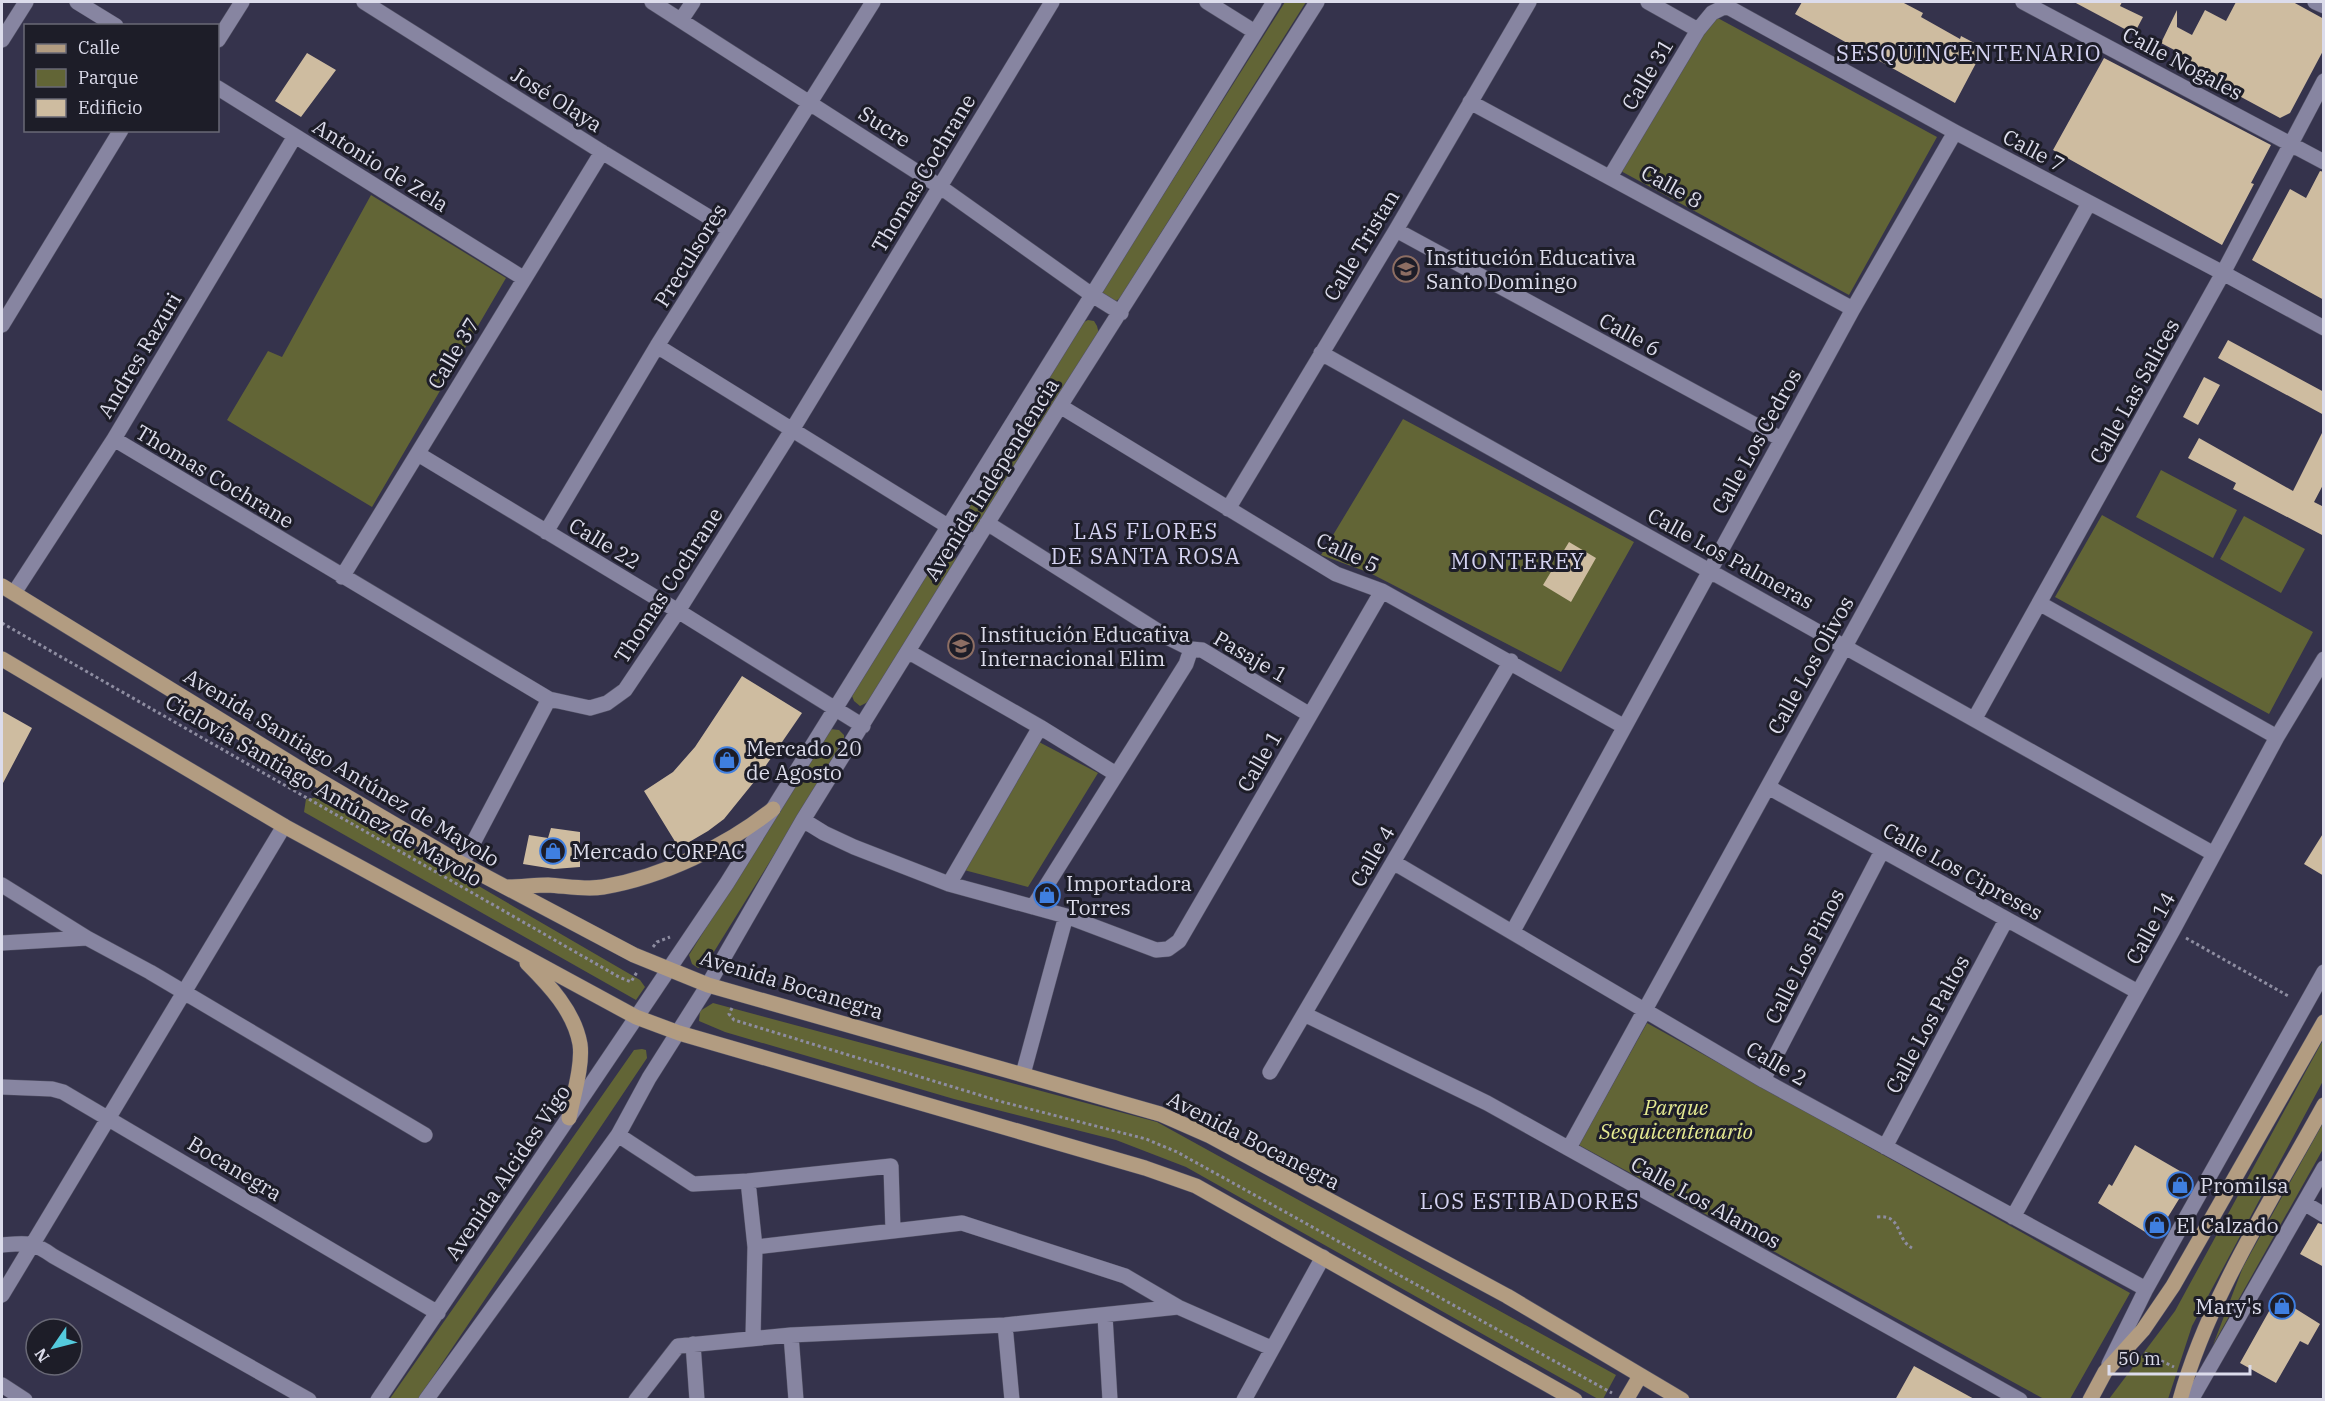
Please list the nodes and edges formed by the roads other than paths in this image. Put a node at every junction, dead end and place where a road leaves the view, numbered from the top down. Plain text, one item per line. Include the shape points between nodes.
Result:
1 (26, 2) edge
2 (77, 2) edge
3 (242, 2) edge
4 (365, 2) edge
5 (652, 2) edge
6 (693, 2) edge
7 (873, 2) edge
8 (1052, 2) edge
9 (1207, 2) edge
10 (1274, 2) edge
11 (1317, 2) edge
12 (1529, 2) edge
13 (1648, 2) edge
14 (2315, 2) edge
15 (2028, 3) edge
16 (1727, 4) edge
17 (2324, 6) edge
18 (681, 20) junction
19 (113, 24) edge
20 (1698, 30) junction
21 (1254, 32) junction
22 (219, 38) edge
23 (2, 40) edge
24 (2324, 81) edge
25 (219, 89) edge
26 (811, 102) junction
27 (1470, 102) junction
28 (120, 132) edge
29 (1954, 132) junction
30 (295, 136) junction
31 (2291, 143) junction
32 (602, 152) junction
33 (2324, 162) edge
34 (1610, 177) junction
35 (939, 186) junction
36 (2089, 203) junction
37 (730, 230) junction
38 (1396, 230) junction
39 (2223, 273) junction
40 (523, 278) junction
41 (1092, 295) junction
42 (1852, 309) junction
43 (1121, 313) junction
44 (2, 325) edge
45 (2324, 328) edge
46 (657, 346) junction
47 (1321, 353) junction
48 (1060, 406) junction
49 (792, 430) junction
50 (114, 439) junction
51 (1781, 439) junction
52 (418, 454) junction
53 (1228, 509) junction
54 (987, 523) junction
55 (949, 526) junction
56 (546, 532) junction
57 (975, 543) junction
58 (1709, 569) junction
59 (342, 577) junction
60 (8, 589) edge
61 (1382, 591) junction
62 (2039, 603) junction
63 (678, 610) junction
64 (1845, 647) junction
65 (1191, 649) junction
66 (909, 652) junction
67 (2, 659) edge
68 (1510, 661) junction
69 (2323, 662) edge
70 (549, 699) junction
71 (836, 710) junction
72 (1310, 715) junction
73 (1975, 718) junction
74 (863, 726) junction
75 (1623, 726) junction
76 (1040, 727) junction
77 (2277, 737) junction
78 (1116, 774) junction
79 (1768, 787) junction
80 (773, 809) junction
81 (803, 819) junction
82 (284, 826) junction
83 (1882, 850) junction
84 (2214, 854) junction
85 (1393, 862) junction
86 (462, 864) junction
87 (949, 884) junction
88 (2, 885) edge
89 (505, 887) junction
90 (1033, 907) junction
91 (1066, 916) junction
92 (2006, 920) junction
93 (1513, 931) junction
94 (87, 938) junction
95 (2, 943) edge
96 (516, 952) junction
97 (670, 968) junction
98 (2324, 972) edge
99 (708, 984) junction
100 (184, 992) junction
101 (2138, 992) junction
102 (1644, 1010) junction
103 (1304, 1014) junction
104 (636, 1017) junction
105 (2324, 1022) edge
106 (679, 1033) junction
107 (1270, 1072) dead end
108 (1023, 1074) junction
109 (1763, 1080) junction
110 (2, 1087) edge
111 (2324, 1105) edge
112 (107, 1117) junction
113 (569, 1118) junction
114 (425, 1135) dead end
115 (618, 1135) junction
116 (1885, 1147) junction
117 (1569, 1149) junction
118 (2324, 1168) edge
119 (748, 1180) junction
120 (2304, 1203) junction
121 (2324, 1215) edge
122 (2013, 1217) junction
123 (893, 1231) junction
124 (33, 1244) junction
125 (2, 1245) edge
126 (755, 1247) junction
127 (1323, 1257) junction
128 (2146, 1289) junction
129 (2, 1294) edge
130 (1178, 1307) junction
131 (438, 1313) junction
132 (1106, 1316) junction
133 (1005, 1326) junction
134 (791, 1335) junction
135 (753, 1338) junction
136 (693, 1344) junction
137 (1271, 1348) junction
138 (2105, 1372) junction
139 (1640, 1376) junction
140 (436, 1384) junction
141 (2, 1385) edge
142 (1552, 1394) edge
143 (25, 1400) edge
144 (309, 1400) edge
145 (378, 1400) edge
146 (426, 1400) edge
147 (440, 1400) edge
148 (636, 1400) edge
149 (697, 1400) edge
150 (796, 1400) edge
151 (1012, 1400) edge
152 (1110, 1400) edge
153 (1244, 1400) edge
154 (1575, 1400) edge
155 (1626, 1400) edge
156 (1682, 1400) edge
157 (2020, 1400) edge
158 (2090, 1400) edge
159 (2180, 1400) edge
160 (2191, 1400) edge

1 - 23 street
2 - 19 street
3 - 22 street
4 - 32 street, José Olaya
5 - 18 street, Sucre
6 - 18 street
7 - 26 street, Preculsores
8 - 35 street, Thomas Cochrane
9 - 21 street
10 - 21 street, Avenida Independencia
11 - 43 street, Avenida Independencia
12 - 27 street, Calle Tristan
13 - 20 street
14 - 17 street
15 - 31 street, Calle Nogales
16 - 20 street, Calle 31 via 1712,13
16 - 29 street, Calle 7
18 - 26 street, Sucre
20 - 34 street, Calle 31
21 - 41 street, Avenida Independencia
24 - 31 street, Calle Las Salices
25 - 30 street, Antonio de Zela
26 - 35 street, Sucre
26 - 37 street, Preculsores
27 - 34 street, Calle 8
27 - 38 street, Calle Tristan
28 - 44 street
29 - 36 street, Calle 7
29 - 42 street, Calle Los Cedros
30 - 40 street, Antonio de Zela
30 - 50 street, Andres Razuri
31 - 33 street, Calle Nogales
31 - 39 street, Calle Las Salices
32 - 37 street, José Olaya
32 - 40 street, Calle 37
34 - 42 street, Calle 8
35 - 41 street, Sucre
35 - 49 street, Thomas Cochrane
36 - 39 street, Calle 7
36 - 64 street, Calle Los Olivos
37 - 46 street, Preculsores
38 - 47 street, Calle Tristan
38 - 51 street, Calle 6
39 - 45 street, Calle 7
39 - 62 street, Calle Las Salices
40 - 52 street, Calle 37
41 - 43 street, Sucre
41 - 55 street, Avenida Independencia
42 - 51 street, Calle Los Cedros
43 - 48 street, Avenida Independencia
46 - 49 street
46 - 56 street, Preculsores
47 - 53 street, Calle Tristan
47 - 58 street, Calle Los Palmeras
48 - 53 street, Calle 5
48 - 54 street, Avenida Independencia
49 - 55 street
49 - 63 street, Thomas Cochrane
50 - 59 street, Thomas Cochrane
50 - 60 street, Andres Razuri
51 - 58 street, Calle Los Cedros
52 - 56 street, Calle 22
52 - 59 street, Calle 37
53 - 61 street, Calle 5 via 1336,574
54 - 57 street, Avenida Independencia
54 - 65 street, Pasaje 1
55 - 57 street
55 - 71 street, Avenida Independencia
56 - 63 street, Calle 22
57 - 66 street, Avenida Independencia
58 - 64 street, Calle Los Palmeras
58 - 75 street, Calle Los Cedros
59 - 70 street, Thomas Cochrane
60 - 86 main road, Avenida Santiago Antúnez de Mayolo via 310,776
61 - 68 street, Calle 5
61 - 72 street, Calle 1
62 - 73 street, Calle Las Salices
62 - 77 street
63 - 70 street, Thomas Cochrane via 625,690 607,704 590,708
63 - 71 street, Calle 22
64 - 73 street, Calle Los Palmeras
64 - 79 street, Calle Los Olivos
65 - 72 street, Pasaje 1 via 1202,650
65 - 78 street via 1186,664
66 - 74 street, Avenida Independencia
66 - 76 street
67 - 82 main road
68 - 75 street, Calle 5
68 - 85 street, Calle 4
69 - 77 street, Calle 14
70 - 86 street
71 - 74 street, Calle 22
71 - 80 street, Avenida Independencia
72 - 91 street, Calle 1 via 1179,941 1168,950 1156,950
73 - 84 street, Calle Los Palmeras
74 - 81 street, Avenida Independencia
75 - 93 street, Calle Los Cedros
76 - 78 street
76 - 87 street
77 - 84 street, Calle 14
78 - 90 street
79 - 83 street, Calle Los Cipreses
79 - 102 street, Calle Los Olivos
80 - 89 main road via 723,844 658,872 602,888
80 - 97 street, Avenida Independencia
81 - 87 street via 854,847
81 - 99 street, Avenida Independencia
82 - 96 main road
82 - 100 street
83 - 92 street, Calle Los Cipreses
83 - 109 street, Calle Los Pinos
84 - 101 street, Calle 14
85 - 93 street, Calle 2
85 - 103 street, Calle 4
86 - 89 main road, Avenida Santiago Antúnez de Mayolo
87 - 90 street
88 - 94 street
89 - 97 main road, Avenida Santiago Antúnez de Mayolo via 634,955
90 - 91 street
91 - 108 street
92 - 101 street, Calle Los Cipreses
92 - 116 street, Calle Los Paltos
93 - 102 street, Calle 2
94 - 95 street
94 - 100 street
96 - 104 main road
96 - 113 main road via 553,989 572,1020 580,1045
97 - 99 main road, Avenida Bocanegra
97 - 104 street, Avenida Alcides Vigo
98 - 128 street
99 - 106 street
99 - 108 main road, Avenida Bocanegra
100 - 112 street
100 - 114 street
101 - 122 street, Calle 14
102 - 109 street, Calle 2
102 - 117 street, Calle Los Olivos
103 - 107 street, Calle 4
103 - 117 street, Calle Los Alamos via 1487,1103
104 - 106 main road
104 - 113 street, Avenida Alcides Vigo
105 - 138 main road via 2173,1286 2143,1330
106 - 115 street
106 - 127 main road via 1145,1168 1196,1186
108 - 139 main road, Avenida Bocanegra via 1160,1114 1209,1136 1507,1296
109 - 116 street, Calle 2
110 - 112 street, Bocanegra via 58,1090
111 - 159 main road via 2227,1282 2187,1373
112 - 124 street
112 - 131 street, Bocanegra
113 - 131 street, Avenida Alcides Vigo
115 - 119 street via 693,1184
115 - 140 street
116 - 122 street, Calle 2
117 - 157 street, Calle Los Alamos
118 - 120 street
119 - 123 street via 891,1166
119 - 126 street
120 - 121 street
120 - 160 street
122 - 128 street, Calle 2
123 - 126 street
123 - 130 street via 962,1223 1125,1276
124 - 125 street
124 - 129 street
124 - 144 street
126 - 135 street
127 - 137 street
127 - 142 main road
128 - 138 street
130 - 132 street
130 - 137 street
131 - 145 street, Avenida Alcides Vigo
132 - 133 street
132 - 152 street
133 - 134 street
133 - 151 street
134 - 135 street
134 - 150 street
135 - 136 street
136 - 148 street via 678,1346
136 - 149 street
137 - 153 street
138 - 158 main road
139 - 155 main road
139 - 156 main road, Avenida Bocanegra
140 - 146 street
140 - 147 street
141 - 143 street
142 - 154 main road

